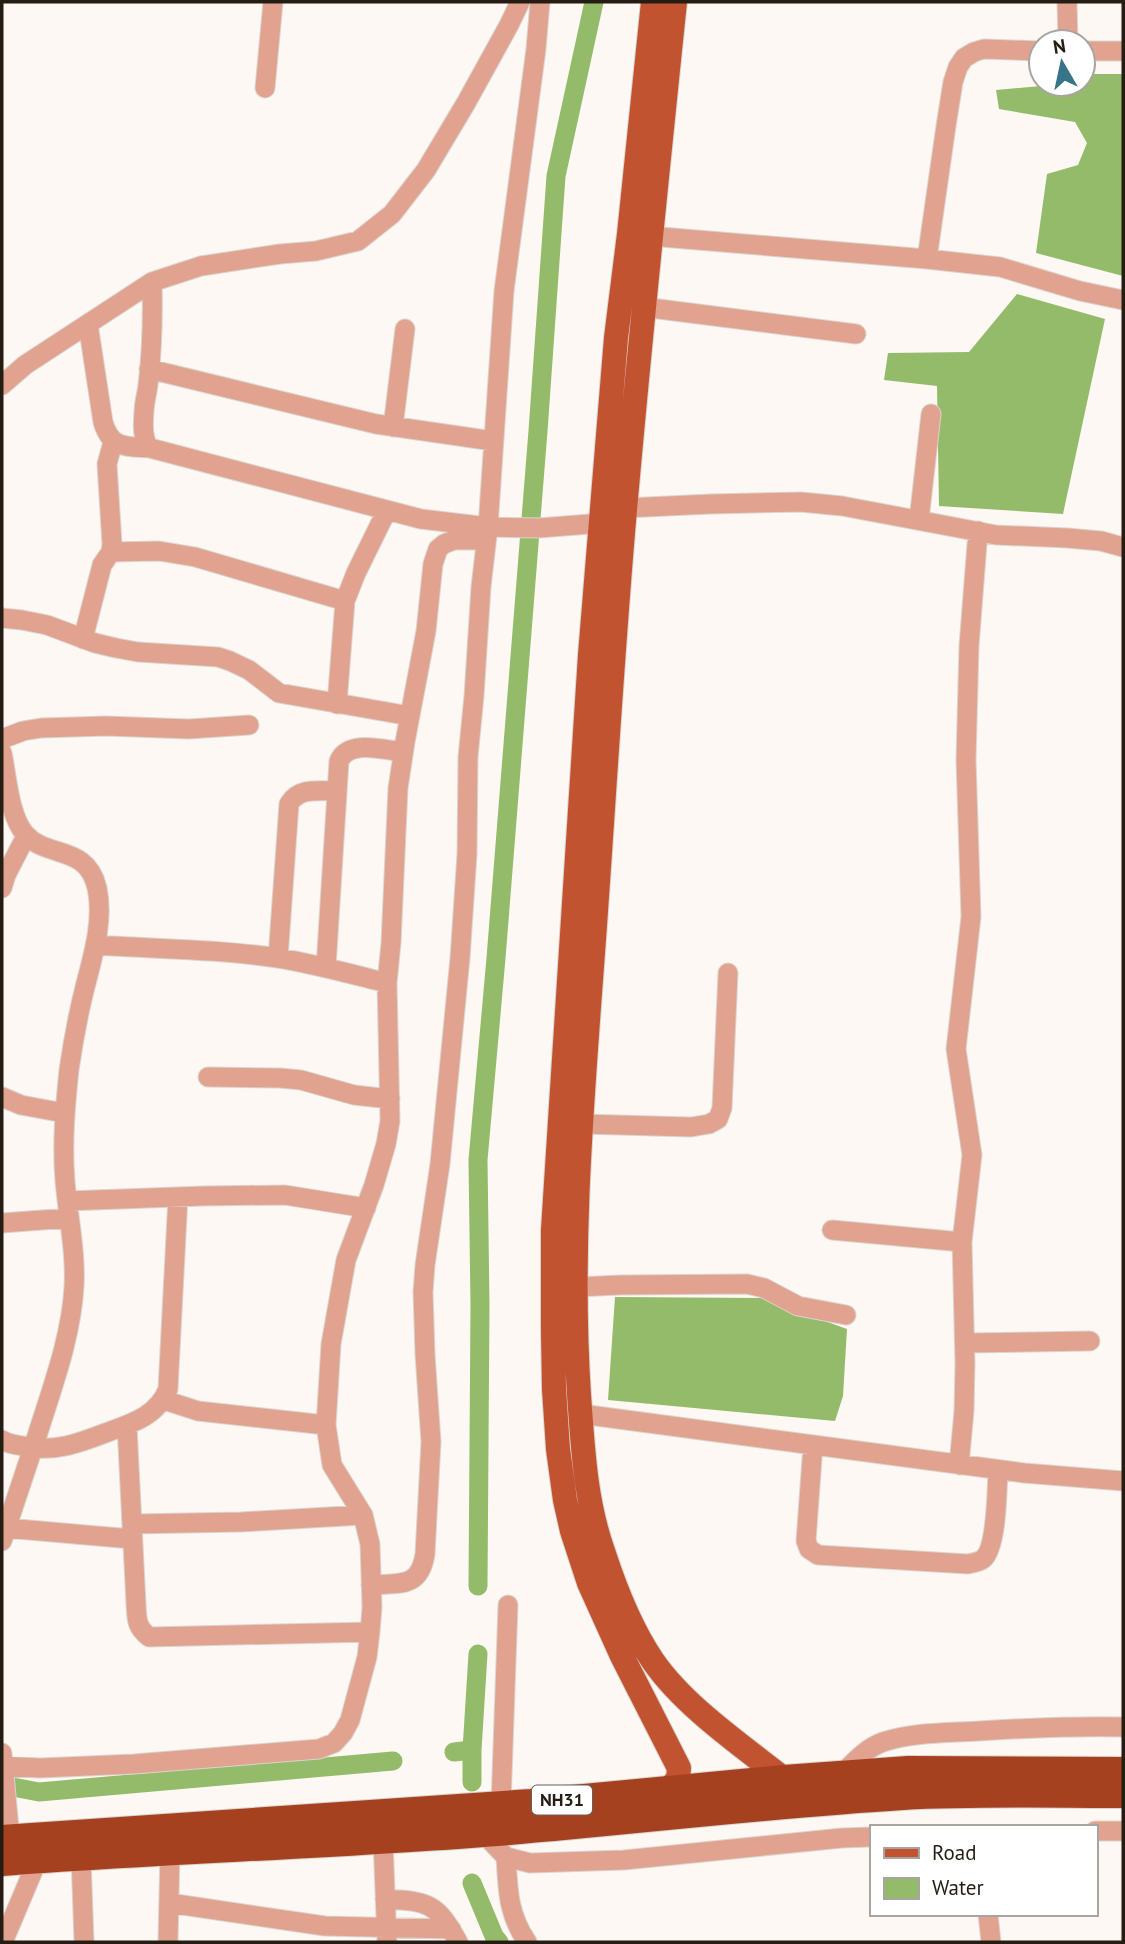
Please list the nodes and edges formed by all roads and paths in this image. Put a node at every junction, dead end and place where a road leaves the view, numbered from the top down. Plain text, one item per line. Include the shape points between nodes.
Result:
1 (273, 2) edge
2 (520, 2) edge
3 (540, 2) edge
4 (653, 2) edge
5 (676, 2) edge
6 (1067, 2) edge
7 (1068, 28) edge
8 (1027, 50) edge
9 (1097, 51) edge
10 (1123, 51) edge
11 (265, 88) dead end
12 (639, 236) junction
13 (927, 259) junction
14 (152, 282) junction
15 (1123, 300) edge
16 (643, 307) junction
17 (88, 324) junction
18 (405, 329) dead end
19 (856, 334) dead end
20 (149, 369) junction
21 (2, 385) edge
22 (931, 414) dead end
23 (393, 427) junction
24 (113, 442) junction
25 (493, 442) junction
26 (150, 448) junction
27 (387, 510) junction
28 (617, 519) junction
29 (919, 520) junction
30 (491, 531) junction
31 (978, 531) junction
32 (1123, 547) edge
33 (111, 552) junction
34 (345, 601) junction
35 (2, 618) edge
36 (83, 639) junction
37 (337, 704) junction
38 (410, 716) junction
39 (249, 725) dead end
40 (2, 739) edge
41 (403, 752) junction
42 (2, 753) edge
43 (337, 791) junction
44 (26, 836) junction
45 (3, 879) edge
46 (95, 946) junction
47 (278, 958) junction
48 (326, 967) junction
49 (728, 973) dead end
50 (387, 984) junction
51 (208, 1077) dead end
52 (2, 1097) edge
53 (390, 1099) junction
54 (64, 1113) junction
55 (582, 1124) junction
56 (178, 1197) junction
57 (366, 1208) junction
58 (68, 1209) junction
59 (2, 1223) edge
60 (832, 1230) dead end
61 (962, 1242) junction
62 (576, 1287) junction
63 (846, 1315) dead end
64 (1090, 1341) dead end
65 (965, 1343) junction
66 (164, 1400) junction
67 (581, 1414) junction
68 (326, 1425) junction
69 (127, 1426) junction
70 (2, 1440) edge
71 (813, 1445) junction
72 (32, 1448) junction
73 (959, 1465) junction
74 (998, 1470) junction
75 (1123, 1481) edge
76 (363, 1515) junction
77 (132, 1532) junction
78 (4, 1535) edge
79 (371, 1585) junction
80 (508, 1605) dead end
81 (370, 1632) junction
82 (1123, 1727) edge
83 (3, 1764) edge
84 (1123, 1771) edge
85 (841, 1775) junction
86 (784, 1779) junction
87 (668, 1790) junction
88 (1123, 1794) edge
89 (501, 1804) junction
90 (1097, 1831) edge
91 (1123, 1831) edge
92 (483, 1833) junction
93 (870, 1837) edge
94 (6, 1840) edge
95 (383, 1840) junction
96 (170, 1851) junction
97 (81, 1857) junction
98 (506, 1857) junction
99 (38, 1860) junction
100 (385, 1899) junction
101 (169, 1903) junction
102 (988, 1916) edge
103 (386, 1935) edge
104 (454, 1936) edge
105 (3, 1942) edge
106 (84, 1942) edge
107 (168, 1942) edge
108 (527, 1942) edge
109 (991, 1942) edge

1 - 11 street
2 - 14 street via 426,170 392,214 358,241 201,266
3 - 25 street via 504,291
4 - 12 main road
5 - 12 main road
6 - 7 street
8 - 13 street via 985,49 964,58 958,67
9 - 10 street
12 - 13 street
12 - 16 main road
12 - 28 main road via 616,338
13 - 15 street via 1000,267
14 - 17 street
14 - 20 street
16 - 19 street
16 - 28 main road
17 - 21 street
17 - 24 street via 103,422
18 - 23 street
20 - 23 street
20 - 26 street via 144,412
22 - 29 street
23 - 25 street
24 - 26 street
24 - 33 street via 107,464
25 - 30 street
26 - 27 street
27 - 30 street
27 - 34 street
28 - 29 street via 711,504 801,502
28 - 30 street
28 - 55 main road
28 - 87 main road via 590,656 553,1230 554,1389 558,1449 572,1531 589,1583 679,1768 678,1779
29 - 31 street
30 - 38 street via 438,549
30 - 79 street via 481,587 468,757 459,971 424,1292 431,1442 425,1554 419,1575 408,1581
31 - 32 street
31 - 61 street via 966,760 971,916 956,1049 972,1155
33 - 34 street via 159,551 195,557
33 - 36 street via 102,565
34 - 37 street
35 - 36 street via 47,625
36 - 37 street via 138,652 218,657 248,670 279,693
37 - 38 street
38 - 41 street
39 - 40 street via 41,728
41 - 43 street via 363,748 342,753
41 - 50 street
42 - 44 street via 13,810
43 - 47 street via 300,793 289,804
43 - 48 street
44 - 45 street
44 - 46 street via 81,860 91,871 99,906
46 - 47 street
46 - 54 street via 73,1042
47 - 48 street
48 - 50 street
49 - 55 street via 718,1119 691,1127
50 - 53 street
51 - 53 street via 301,1080 354,1095
52 - 54 street
53 - 57 street via 386,1144
54 - 58 street
55 - 62 main road
56 - 57 street via 285,1195
56 - 58 street
56 - 66 street
57 - 68 street via 346,1260 338,1299
58 - 59 street
58 - 72 street via 74,1286 71,1309 55,1379
60 - 61 street
61 - 65 street
62 - 63 street via 747,1284 797,1306
62 - 67 main road
64 - 65 street
65 - 73 street
66 - 68 street via 198,1411
66 - 69 street
67 - 71 street
67 - 86 main road via 595,1524 637,1633 681,1694
68 - 76 street via 332,1465
69 - 72 street via 71,1446
69 - 77 street
70 - 72 street
71 - 73 street
71 - 74 street via 806,1541 818,1555 968,1564 982,1561 993,1539
72 - 78 street
73 - 74 street
74 - 75 street
76 - 77 street
76 - 79 street via 370,1544
77 - 78 street
77 - 81 street via 137,1622 149,1637
79 - 81 street
80 - 89 street
81 - 83 street via 350,1720 334,1744 134,1764 31,1768
82 - 85 street via 907,1737 871,1748
83 - 94 street
84 - 85 highway, NH31 via 908,1770
85 - 86 highway, NH31
86 - 87 highway, NH31
87 - 89 highway, NH31
88 - 92 highway, NH31 via 905,1796
89 - 94 highway, NH31
90 - 91 street
92 - 95 highway, NH31
92 - 98 street
93 - 98 street via 624,1860 530,1863
94 - 99 highway, NH31
95 - 96 highway, NH31
95 - 100 street
96 - 97 highway, NH31
96 - 101 street
97 - 99 highway, NH31
97 - 106 street
98 - 108 street via 510,1906
99 - 105 street
100 - 103 street
100 - 104 street via 429,1905
101 - 103 street
101 - 107 street
102 - 109 street
103 - 104 street

